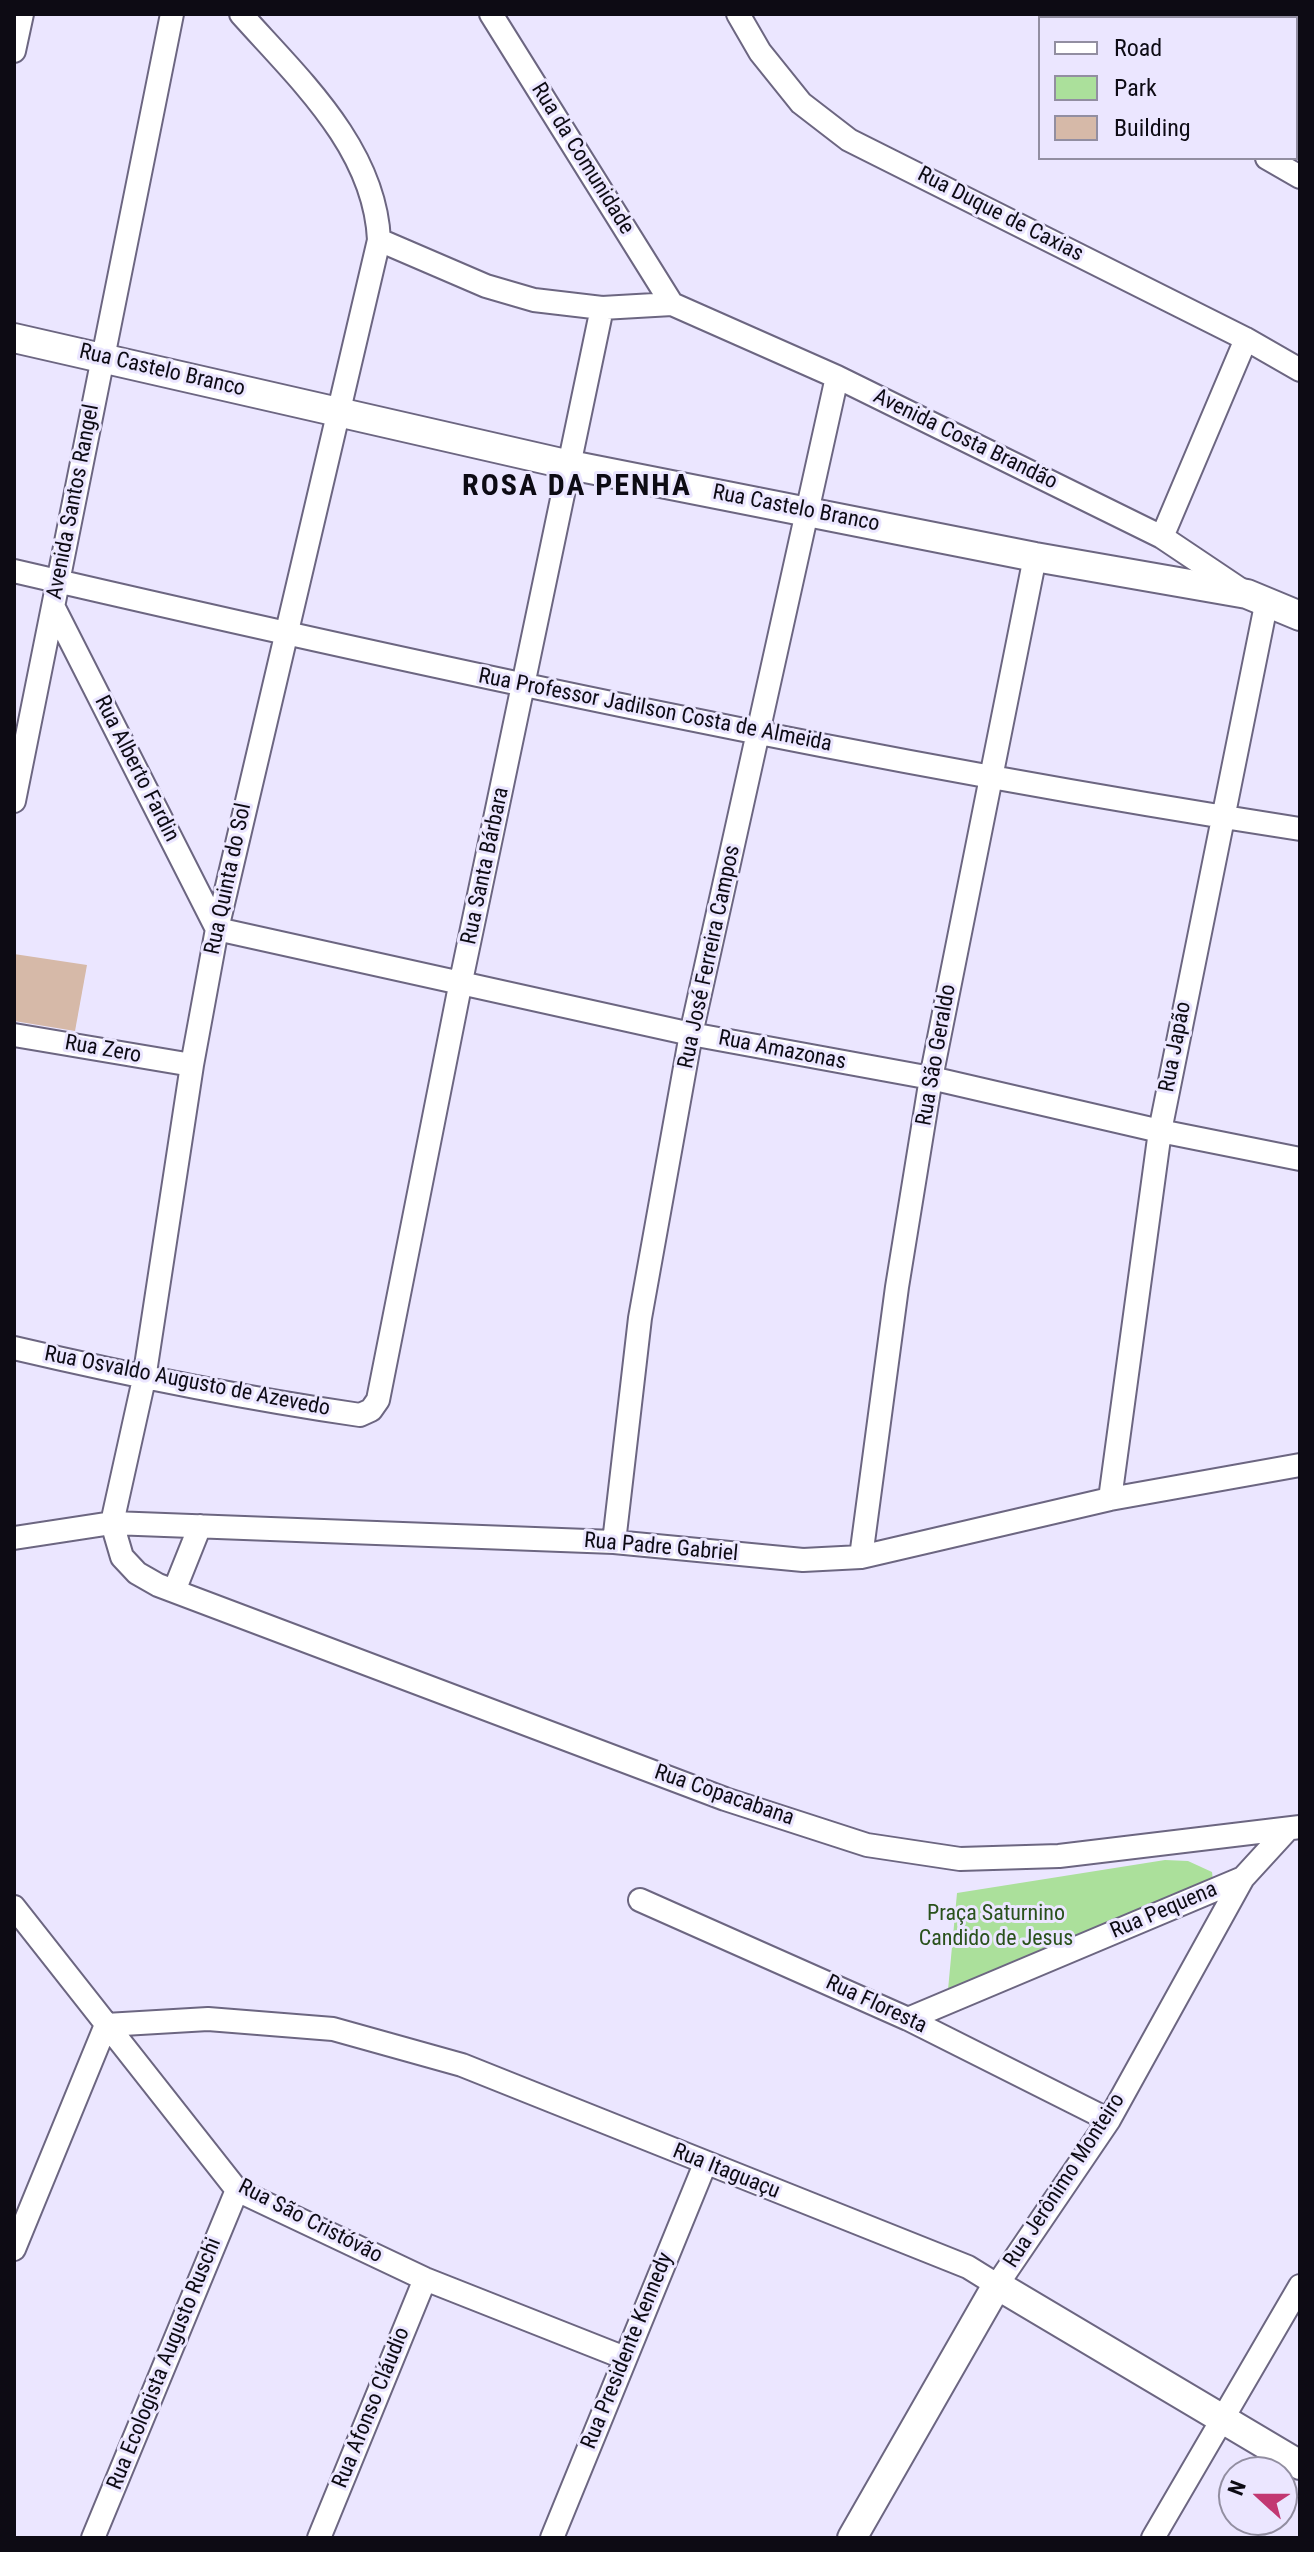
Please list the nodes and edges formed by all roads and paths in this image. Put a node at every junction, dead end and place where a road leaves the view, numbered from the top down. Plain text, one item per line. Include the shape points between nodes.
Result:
1 (22, 14) edge
2 (172, 14) edge
3 (241, 14) edge
4 (491, 14) edge
5 (738, 14) edge
6 (14, 51) edge
7 (1270, 160) edge
8 (1300, 177) edge
9 (379, 240) junction
10 (672, 304) junction
11 (602, 308) junction
12 (14, 338) edge
13 (1246, 339) junction
14 (101, 356) junction
15 (1300, 370) edge
16 (837, 377) junction
17 (336, 412) junction
18 (570, 465) junction
19 (805, 510) junction
20 (1162, 537) junction
21 (1035, 557) junction
22 (14, 571) edge
23 (59, 581) junction
24 (1257, 597) junction
25 (54, 608) junction
26 (1299, 612) edge
27 (284, 634) junction
28 (524, 686) junction
29 (760, 734) junction
30 (989, 775) junction
31 (14, 801) edge
32 (1222, 817) junction
33 (1300, 829) edge
34 (217, 929) junction
35 (461, 981) junction
36 (691, 1034) junction
37 (14, 1035) edge
38 (192, 1065) junction
39 (931, 1078) junction
40 (1160, 1131) junction
41 (1300, 1159) edge
42 (14, 1348) edge
43 (144, 1379) junction
44 (360, 1415) joint
45 (1300, 1465) edge
46 (1110, 1499) junction
47 (112, 1523) junction
48 (200, 1526) junction
49 (14, 1538) edge
50 (614, 1542) junction
51 (861, 1557) junction
52 (174, 1591) junction
53 (1294, 1829) edge
54 (1243, 1878) junction
55 (640, 1900) dead end
56 (14, 1907) edge
57 (908, 2019) junction
58 (106, 2025) junction
59 (1109, 2120) junction
60 (705, 2164) junction
61 (237, 2190) junction
62 (14, 2249) edge
63 (425, 2279) junction
64 (997, 2285) junction
65 (1300, 2286) edge
66 (625, 2358) junction
67 (1226, 2418) junction
68 (1300, 2465) edge
69 (93, 2538) edge
70 (319, 2538) edge
71 (552, 2538) edge
72 (852, 2538) edge
73 (1153, 2538) edge

1 - 6 street
2 - 14 street, Avenida Santos Rangel
3 - 9 street via 321,104 364,173 377,208
4 - 10 street, Rua da Comunidade
5 - 13 street, Rua Duque de Caxias via 801,103 849,140
7 - 8 street
9 - 11 street via 486,286 534,300
9 - 17 street, Rua Quinta do Sol
10 - 11 street
10 - 16 street, Avenida Costa Brandão
11 - 18 street, Rua Santa Bárbara
12 - 14 street, Rua Castelo Branco
13 - 15 street, Rua Duque de Caxias
13 - 20 street
14 - 17 street, Rua Castelo Branco
14 - 23 street, Avenida Santos Rangel
16 - 19 street, Rua José Ferreira Campos
16 - 20 street, Avenida Costa Brandão
17 - 18 street, Rua Castelo Branco
17 - 27 street, Rua Quinta do Sol
18 - 19 street, Rua Castelo Branco
18 - 28 street, Rua Santa Bárbara
19 - 21 street, Rua Castelo Branco
19 - 29 street, Rua José Ferreira Campos
20 - 24 street, Avenida Costa Brandão
21 - 24 street, Rua Castelo Branco
21 - 30 street, Rua São Geraldo
22 - 23 street, Rua Professor Jadilson Costa de Almeida
23 - 25 street, Avenida Santos Rangel
23 - 27 street, Rua Professor Jadilson Costa de Almeida
24 - 26 street, Rua Castelo Branco
24 - 32 street, Rua Japão
25 - 31 street, Avenida Santos Rangel
25 - 34 street, Rua Alberto Fardin
27 - 28 street, Rua Professor Jadilson Costa de Almeida
27 - 34 street, Rua Quinta do Sol
28 - 29 street, Rua Professor Jadilson Costa de Almeida
28 - 35 street, Rua Santa Bárbara
29 - 30 street, Rua Professor Jadilson Costa de Almeida
29 - 36 street, Rua José Ferreira Campos
30 - 32 street, Rua Professor Jadilson Costa de Almeida
30 - 39 street, Rua São Geraldo
32 - 33 street, Rua Professor Jadilson Costa de Almeida
32 - 40 street, Rua Japão
34 - 35 street, Rua Amazonas
34 - 38 street, Rua Quinta do Sol
35 - 36 street, Rua Amazonas
35 - 44 street, Rua Santa Bárbara via 378,1400
36 - 39 street, Rua Amazonas
36 - 50 street, Rua José Ferreira Campos via 640,1318
37 - 38 street, Rua Zero
38 - 43 street, Rua Quinta do Sol
39 - 40 street, Rua Amazonas
39 - 51 street, Rua São Geraldo
40 - 41 street, Rua Amazonas
40 - 46 street, Rua Japão
42 - 43 street, Rua Osvaldo Augusto de Azevedo
43 - 44 street, Rua Osvaldo Augusto de Azevedo
43 - 47 street, Rua Quinta do Sol
45 - 46 street, Rua Padre Gabriel
46 - 51 street, Rua Padre Gabriel
47 - 48 street, Rua Padre Gabriel
47 - 49 street, Rua Padre Gabriel
47 - 52 street, Rua Copacabana via 122,1557 137,1573
48 - 50 street, Rua Padre Gabriel
48 - 52 street
50 - 51 street, Rua Padre Gabriel via 803,1560
52 - 53 street, Rua Copacabana via 725,1799 867,1845 960,1859 1045,1857
53 - 54 street, Rua Jerônimo Monteiro
54 - 57 street, Rua Pequena
54 - 59 street, Rua Jerônimo Monteiro
55 - 57 street, Rua Floresta
56 - 58 street, Rua São Cristóvão
57 - 59 street, Rua Floresta
58 - 60 street, Rua Itaguaçu via 208,2019 333,2029 462,2065
58 - 61 street, Rua São Cristóvão
58 - 62 street
59 - 64 street, Rua Jerônimo Monteiro
60 - 64 street, Rua Itaguaçu via 968,2267
60 - 66 street, Rua Presidente Kennedy
61 - 63 street, Rua São Cristóvão
61 - 69 street, Rua Ecologista Augusto Ruschi
63 - 66 street, Rua São Cristóvão
63 - 70 street, Rua Afonso Cláudio
64 - 67 street, Rua Itaguaçu
64 - 72 street, Rua Jerônimo Monteiro
65 - 67 street
66 - 71 street, Rua Presidente Kennedy
67 - 68 street, Rua Itaguaçu
67 - 73 street

